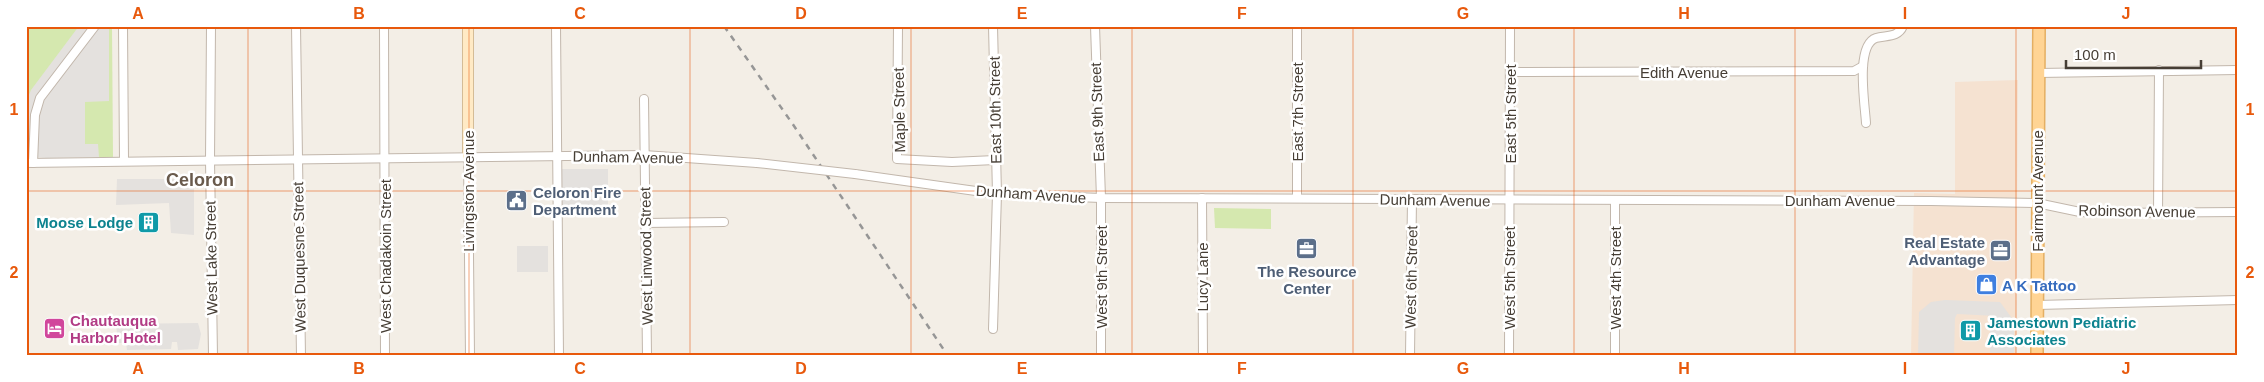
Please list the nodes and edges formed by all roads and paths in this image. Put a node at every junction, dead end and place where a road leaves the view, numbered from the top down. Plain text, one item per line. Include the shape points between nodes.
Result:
1 (96, 26) edge
2 (123, 26) edge
3 (211, 26) edge
4 (296, 26) edge
5 (384, 26) edge
6 (468, 26) edge
7 (556, 26) edge
8 (898, 26) edge
9 (993, 26) edge
10 (1095, 26) edge
11 (1297, 26) edge
12 (1510, 26) edge
13 (1903, 26) edge
14 (2039, 26) edge
15 (1860, 68) junction
16 (2158, 70) junction
17 (2238, 70) edge
18 (1511, 72) junction
19 (2038, 73) junction
20 (644, 99) dead end
21 (1866, 123) dead end
22 (644, 155) junction
23 (468, 156) junction
24 (558, 156) junction
25 (384, 157) junction
26 (297, 158) junction
27 (210, 160) junction
28 (995, 160) junction
29 (124, 161) junction
30 (30, 163) edge
31 (997, 194) junction
32 (1101, 198) junction
33 (1202, 198) junction
34 (1298, 198) junction
35 (1412, 199) junction
36 (1615, 200) junction
37 (1510, 201) junction
38 (2037, 203) junction
39 (2238, 212) edge
40 (2158, 214) junction
41 (724, 222) dead end
42 (645, 223) junction
43 (2238, 300) edge
44 (2037, 305) junction
45 (993, 329) dead end
46 (213, 356) edge
47 (301, 356) edge
48 (385, 356) edge
49 (470, 356) edge
50 (559, 356) edge
51 (647, 356) edge
52 (1101, 356) edge
53 (1203, 356) edge
54 (1410, 356) edge
55 (1509, 356) edge
56 (1615, 356) edge
57 (2037, 356) edge

1 - 30 street via 40,98
2 - 29 street
3 - 27 street, West Lake Street
4 - 26 street, West Duquesne Street
5 - 25 street, West Chadakoin Street
6 - 23 street, Livingston Avenue
7 - 24 street
8 - 28 street, Maple Street via 897,159
9 - 28 street, East 10th Street
10 - 32 street, East 9th Street
11 - 34 street, East 7th Street
12 - 18 street, East 5th Street
13 - 15 street via 1893,36 1874,38 1865,46
14 - 19 main road, Fairmount Avenue
15 - 18 street, Edith Avenue
15 - 21 street
16 - 17 street
16 - 19 street
16 - 40 street
18 - 37 street, East 5th Street
19 - 38 main road, Fairmount Avenue
20 - 22 street, West Linwood Street
22 - 24 street, Dunham Avenue
22 - 31 street, Dunham Avenue, bridge via 757,163
22 - 42 street, West Linwood Street
23 - 24 street, Dunham Avenue
23 - 25 street, Dunham Avenue
23 - 49 street, Livingston Avenue
24 - 50 street
25 - 26 street, Dunham Avenue
25 - 48 street, West Chadakoin Street
26 - 27 street, Dunham Avenue
26 - 47 street, West Duquesne Street
27 - 29 street, Dunham Avenue
27 - 46 street, West Lake Street
28 - 31 street, East 10th Street
29 - 30 street, Dunham Avenue
31 - 32 street, Dunham Avenue
31 - 45 street, East 10th Street
32 - 33 street, Dunham Avenue
32 - 52 street, West 9th Street
33 - 34 street, Dunham Avenue
33 - 53 street, Lucy Lane
34 - 35 street, Dunham Avenue
35 - 37 street, Dunham Avenue
35 - 54 street, West 6th Street
36 - 37 street, Dunham Avenue
36 - 38 street, Dunham Avenue
36 - 56 street, West 4th Street
37 - 55 street, West 5th Street
38 - 40 street, Robinson Avenue via 2080,212
38 - 44 main road, Fairmount Avenue
39 - 40 street, Robinson Avenue
41 - 42 street
42 - 51 street, West Linwood Street
43 - 44 street
44 - 57 main road, Fairmount Avenue

